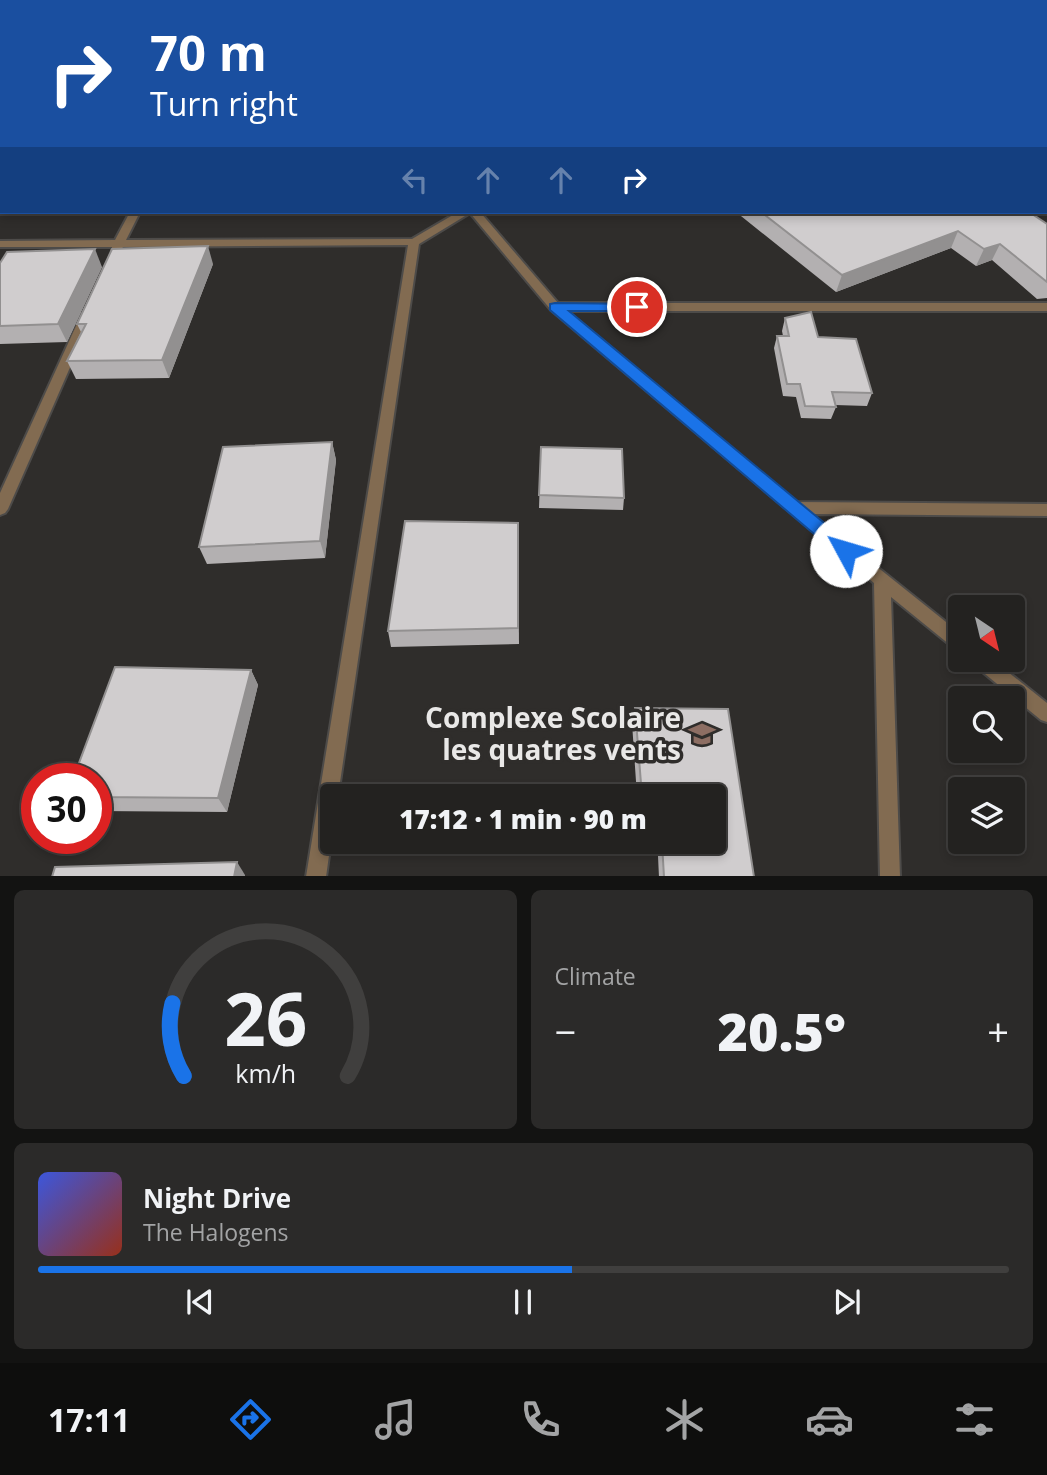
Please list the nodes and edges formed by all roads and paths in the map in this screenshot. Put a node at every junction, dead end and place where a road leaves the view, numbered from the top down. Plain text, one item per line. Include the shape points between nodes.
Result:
1 (134, 214) edge
2 (461, 214) edge
3 (477, 214) edge
4 (414, 242) junction
5 (0, 244) edge
6 (115, 250) junction
7 (90, 307) edge
8 (555, 307) junction
9 (1047, 307) edge
10 (793, 508) junction
11 (0, 509) edge
12 (1047, 510) edge
13 (882, 580) junction
14 (948, 633) edge
15 (995, 672) edge
16 (1047, 714) edge
17 (316, 876) edge
18 (890, 876) edge

1 - 6 street
2 - 4 street
3 - 8 street
4 - 6 street
4 - 17 street
5 - 6 street
7 - 11 street
8 - 9 street
8 - 10 street
10 - 12 street
10 - 13 street
13 - 14 street
13 - 18 street
15 - 16 street

